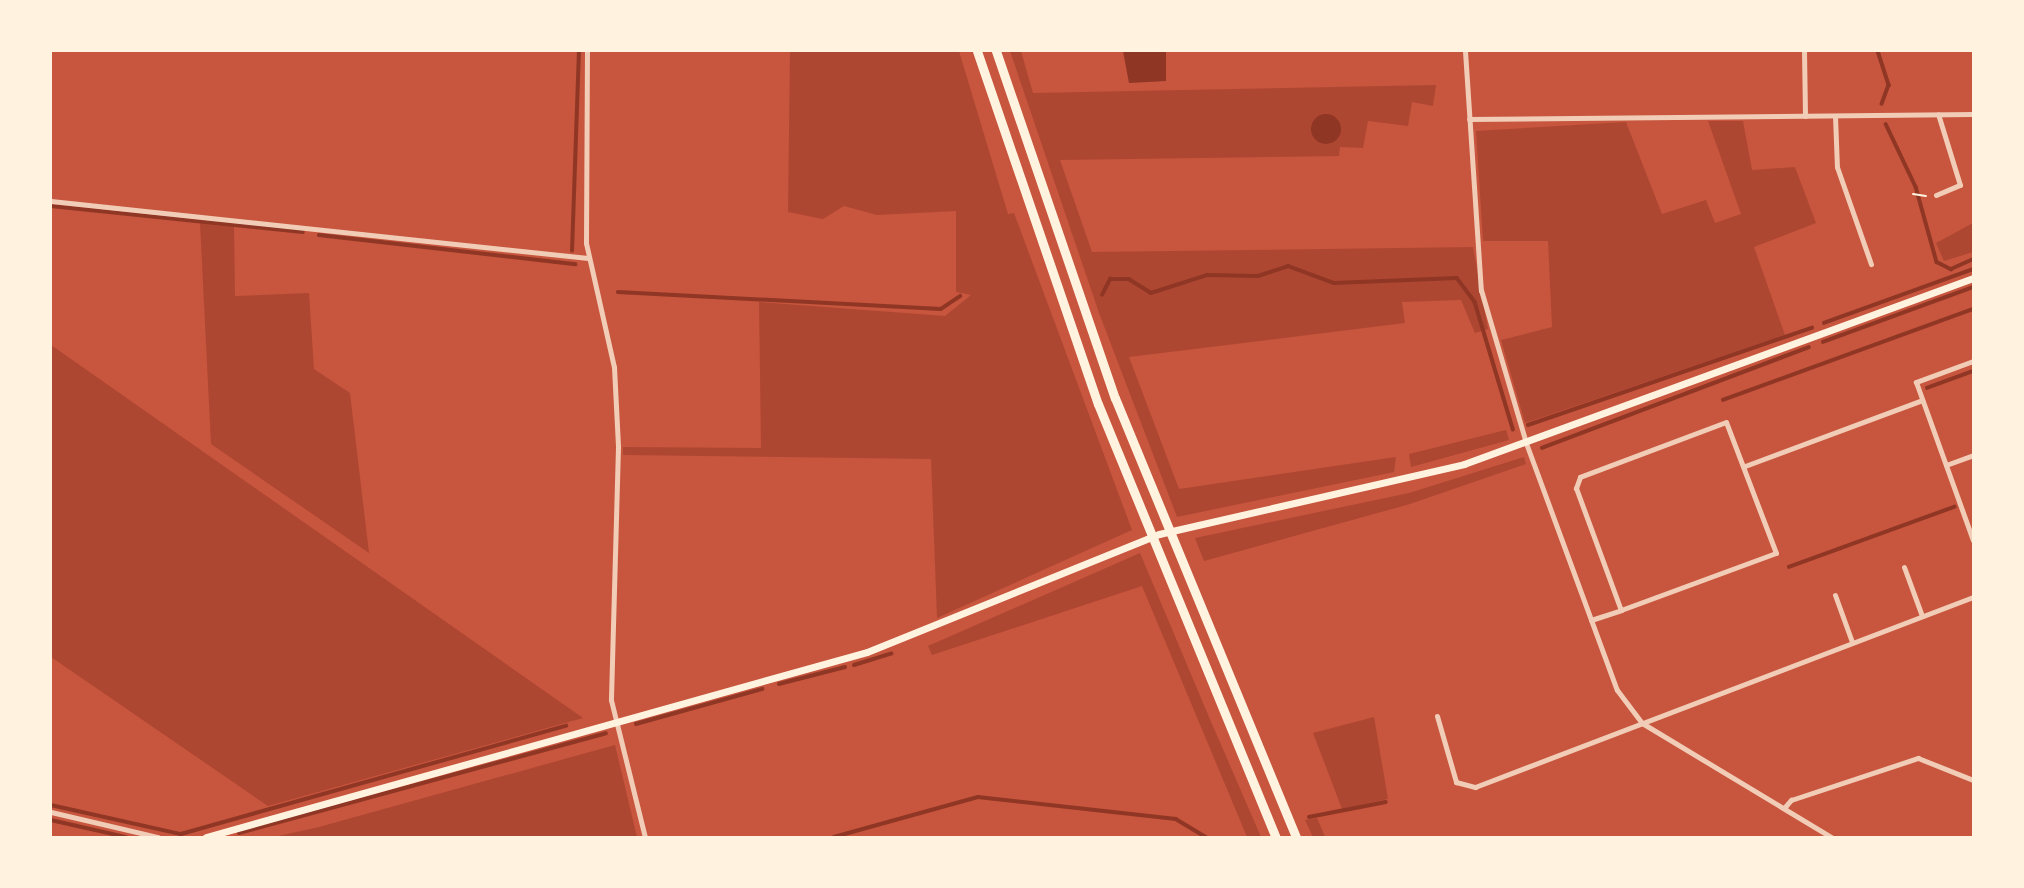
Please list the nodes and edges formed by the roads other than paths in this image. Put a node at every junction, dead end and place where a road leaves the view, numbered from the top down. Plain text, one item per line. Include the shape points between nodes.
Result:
1 (587, 51) edge
2 (977, 51) edge
3 (996, 51) edge
4 (1465, 51) edge
5 (1804, 51) edge
6 (1938, 114) junction
7 (1973, 114) edge
8 (1805, 116) junction
9 (1835, 116) junction
10 (1469, 119) junction
11 (1936, 195) dead end
12 (51, 201) edge
13 (588, 258) junction
14 (1871, 264) dead end
15 (1973, 278) edge
16 (1973, 361) edge
17 (1922, 400) junction
18 (1525, 443) junction
19 (1973, 454) edge
20 (1946, 465) junction
21 (1745, 466) junction
22 (1973, 540) edge
23 (1904, 567) dead end
24 (1835, 595) dead end
25 (1973, 597) edge
26 (1621, 610) junction
27 (1922, 616) junction
28 (1591, 620) junction
29 (1852, 642) junction
30 (1437, 716) dead end
31 (617, 722) junction
32 (1642, 723) junction
33 (1973, 780) edge
34 (1784, 808) junction
35 (51, 812) edge
36 (158, 837) edge
37 (206, 837) edge
38 (645, 837) edge
39 (1276, 837) edge
40 (1296, 837) edge
41 (1831, 837) edge

1 - 13 street
2 - 39 highway via 1098,404
3 - 40 highway via 1115,398
4 - 10 street
5 - 8 street
6 - 7 street
6 - 9 street
6 - 11 street via 1960,185
8 - 9 street
8 - 10 street
9 - 14 street via 1837,167
10 - 18 street via 1479,282
12 - 13 street
13 - 31 street via 614,367 620,545 611,700
15 - 18 main road
16 - 17 street via 1916,382
17 - 20 street
17 - 21 street
18 - 28 street
18 - 31 main road via 1407,480 1198,524 1114,549 914,636
19 - 20 street
20 - 22 street
21 - 26 street via 1776,553
21 - 26 street via 1726,422 1580,477 1576,488
23 - 27 street
24 - 29 street
25 - 27 street
26 - 28 street
27 - 29 street
28 - 32 street via 1626,709
29 - 32 street
30 - 32 street via 1456,782 1464,787
31 - 37 main road
31 - 38 street
32 - 34 street
33 - 34 street via 1918,758 1791,800
34 - 41 street
35 - 36 street

